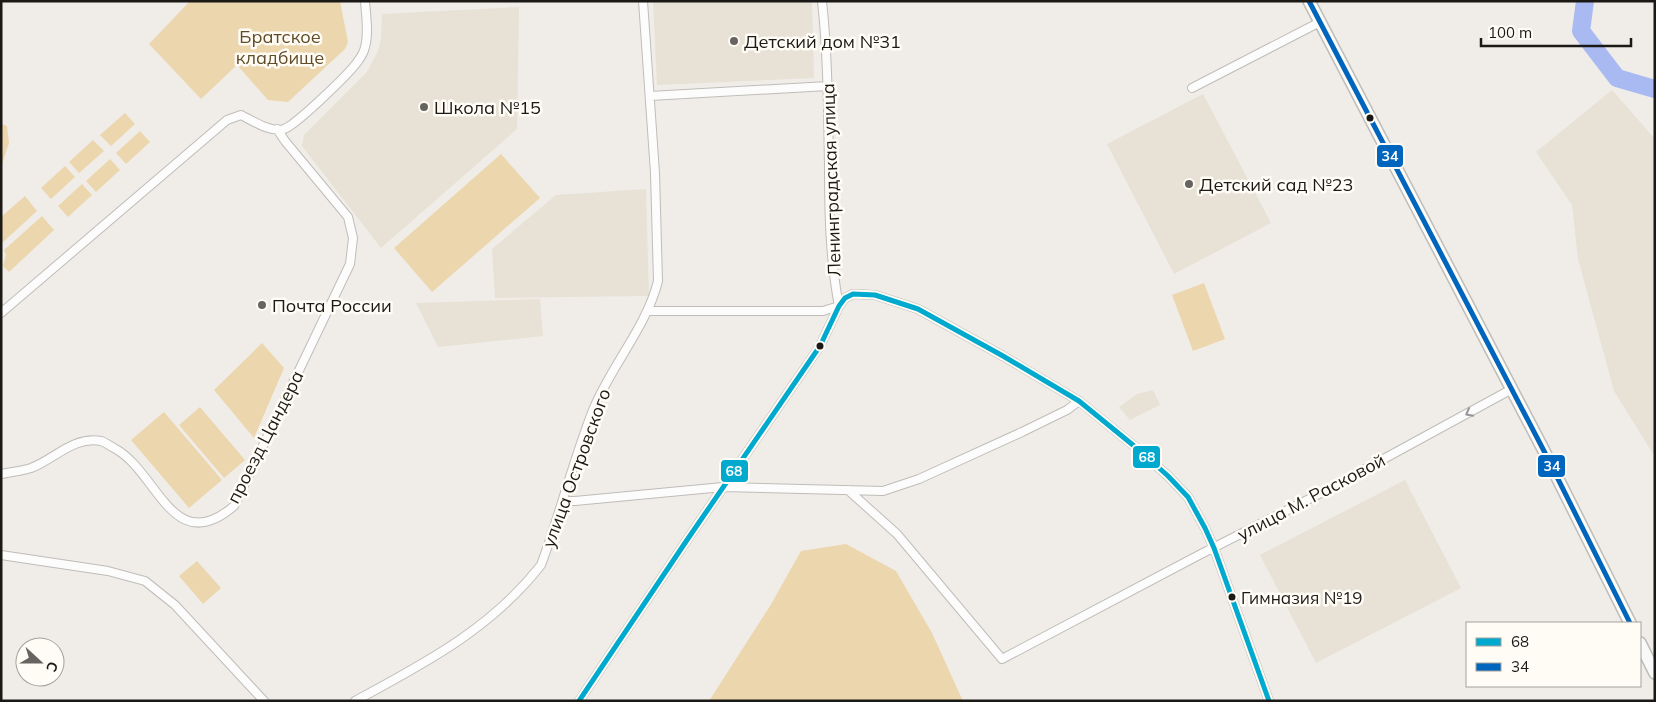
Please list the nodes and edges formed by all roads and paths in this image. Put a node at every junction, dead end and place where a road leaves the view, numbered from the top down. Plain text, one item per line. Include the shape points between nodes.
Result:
1 (365, 1) edge
2 (643, 1) edge
3 (822, 1) edge
4 (1309, 1) edge
5 (1320, 22) junction
6 (828, 86) junction
7 (1192, 88) dead end
8 (650, 96) junction
9 (277, 129) junction
10 (839, 306) junction
11 (648, 311) junction
12 (1, 313) edge
13 (1512, 389) junction
14 (1079, 402) junction
15 (1, 474) edge
16 (723, 487) junction
17 (848, 490) junction
18 (563, 501) junction
19 (1214, 548) junction
20 (1, 555) edge
21 (1629, 622) edge
22 (1641, 645) edge
23 (1655, 673) edge
24 (264, 701) edge
25 (355, 701) edge
26 (579, 701) edge
27 (1270, 701) edge

1 - 9 street via 367,32 365,47 358,60 300,118 284,129
2 - 8 street, улица Островского
3 - 6 street, Ленинградская улица
4 - 5 main road
5 - 7 street
5 - 13 main road
6 - 8 street
6 - 10 street, Ленинградская улица via 829,219
8 - 11 street, улица Островского via 658,281
9 - 12 street via 241,115 227,120
9 - 15 street, проезд Цандера via 348,217 353,238 350,264 234,506 204,524 190,522 173,512 126,454 102,441 81,441 31,468
10 - 11 street via 823,311
10 - 14 street via 845,298 862,293 918,309
10 - 16 street via 820,346
11 - 18 street, улица Островского via 613,368 593,409
13 -> 19 street, улица М. Расковой
13 - 21 main road
14 - 17 street via 919,479 883,491
14 - 19 street via 1139,450 1188,497
16 - 17 street
16 - 18 street
16 - 26 street
17 - 19 street, улица М. Расковой via 897,534 1002,660
18 - 25 street, улица Островского via 541,565 506,604 470,634
19 - 27 street
20 - 24 street via 108,571 144,581 175,605
22 - 23 main road

